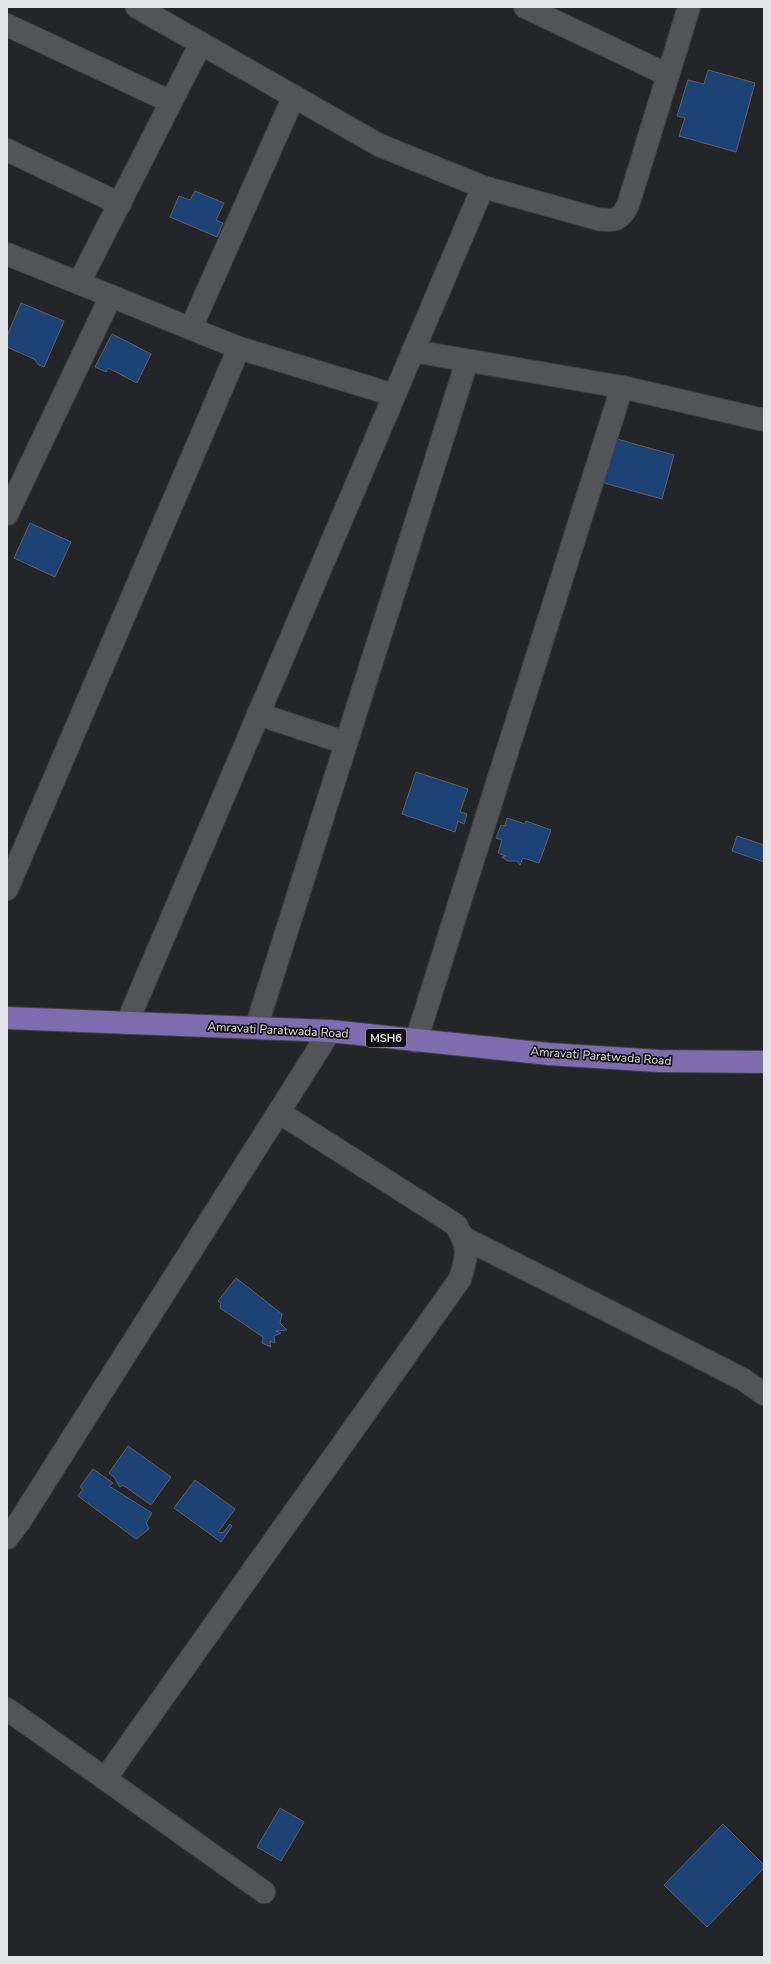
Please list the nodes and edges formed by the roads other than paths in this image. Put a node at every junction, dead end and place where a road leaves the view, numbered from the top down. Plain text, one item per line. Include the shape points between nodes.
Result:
1 (138, 7) edge
2 (525, 7) edge
3 (689, 7) edge
4 (7, 25) edge
5 (201, 43) junction
6 (668, 75) junction
7 (294, 96) junction
8 (171, 102) junction
9 (7, 150) edge
10 (483, 187) junction
11 (120, 204) junction
12 (7, 254) edge
13 (79, 284) junction
14 (111, 296) junction
15 (191, 328) junction
16 (239, 348) junction
17 (413, 351) junction
18 (467, 361) junction
19 (622, 388) junction
20 (394, 395) junction
21 (764, 420) edge
22 (7, 514) edge
23 (258, 714) junction
24 (346, 743) junction
25 (7, 889) edge
26 (7, 1018) edge
27 (126, 1023) junction
28 (256, 1028) junction
29 (330, 1031) junction
30 (416, 1041) junction
31 (764, 1062) edge
32 (280, 1113) junction
33 (464, 1238) junction
34 (764, 1394) edge
35 (7, 1538) edge
36 (7, 1709) edge
37 (105, 1779) junction
38 (264, 1892) dead end

1 - 5 street
2 - 6 street
3 - 6 street
4 - 8 street
5 - 7 street
5 - 8 street
6 - 10 street via 623,216 614,220 598,219
7 - 10 street via 379,145
7 - 15 street
8 - 11 street
9 - 11 street
10 - 17 street
11 - 13 street
12 - 13 street
13 - 14 street
14 - 15 street
14 - 22 street
15 - 16 street
16 - 20 street
16 - 25 street
17 - 18 street
17 - 20 street
18 - 19 street
18 - 24 street
19 - 21 street
19 - 30 street
20 - 23 street
23 - 24 street
23 - 27 street
24 - 28 street
26 - 27 main road, Amravati Paratwada Road / MSH6
27 - 28 main road, Amravati Paratwada Road / MSH6
28 - 29 main road, Amravati Paratwada Road / MSH6
29 - 30 main road, Amravati Paratwada Road / MSH6
29 - 32 street
30 - 31 main road, Amravati Paratwada Road / MSH6 via 549,1054 659,1061
32 - 33 street via 456,1225
32 - 35 street
33 - 34 street via 731,1374
33 - 37 street via 467,1257 460,1279
36 - 37 street
37 - 38 street

